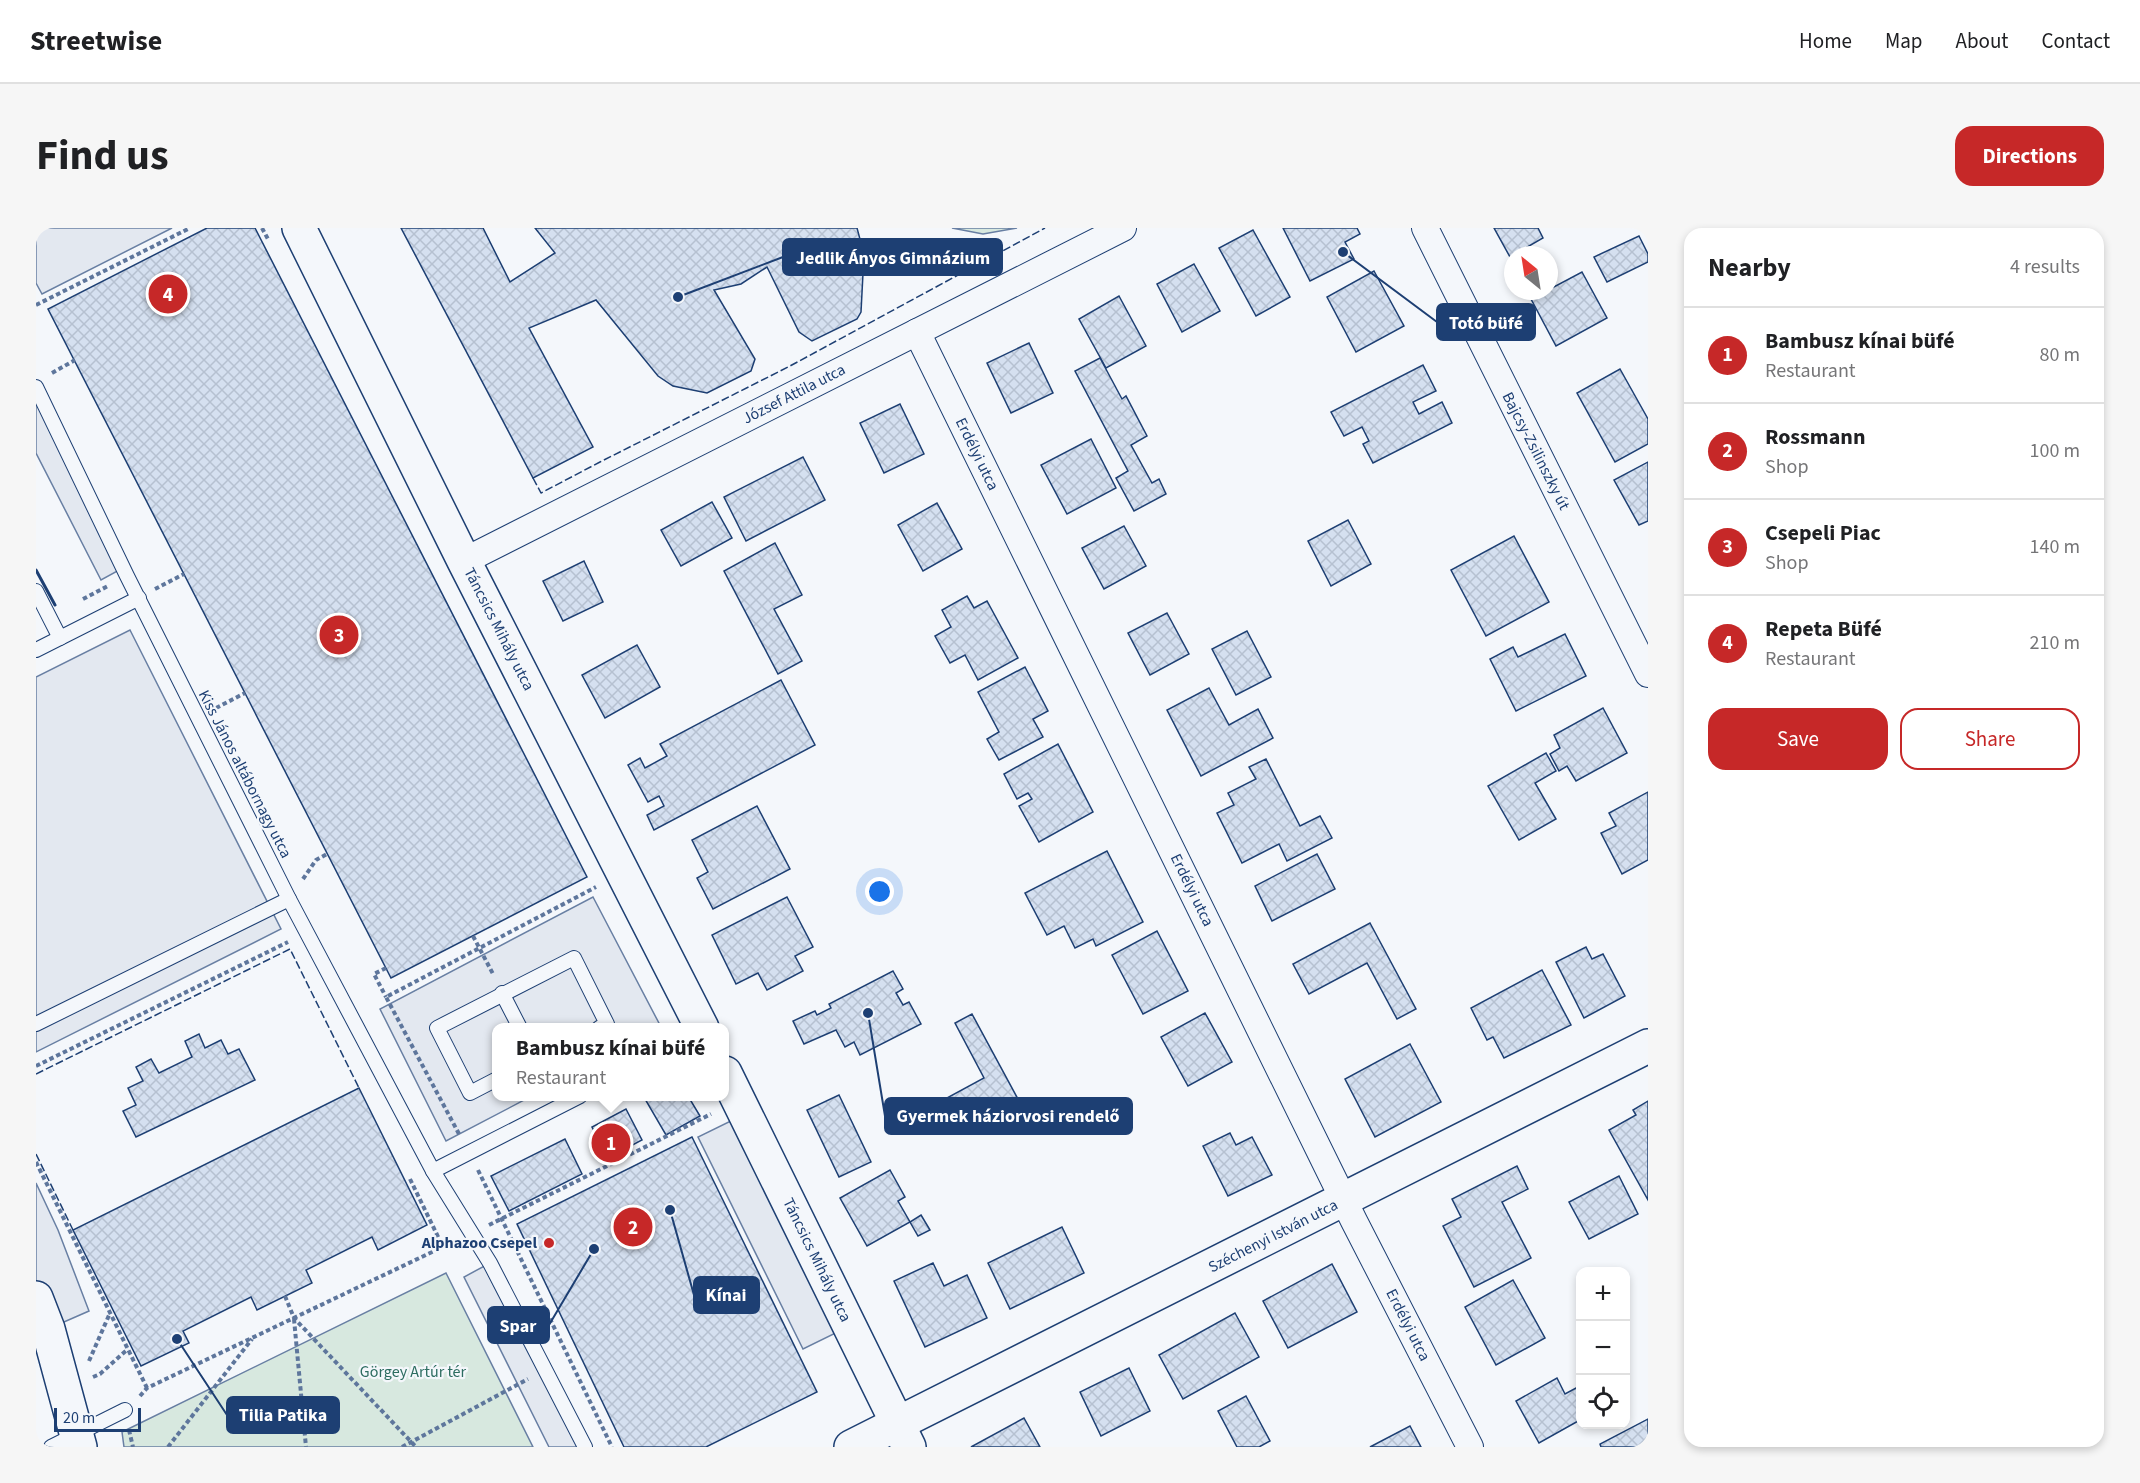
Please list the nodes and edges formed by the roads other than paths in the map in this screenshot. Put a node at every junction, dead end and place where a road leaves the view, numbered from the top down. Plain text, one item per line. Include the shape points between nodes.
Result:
1 (299, 228) edge
2 (1124, 228) edge
3 (1425, 228) edge
4 (917, 332) junction
5 (41, 382) edge
6 (464, 561) junction
7 (36, 591) edge
8 (139, 598) junction
9 (60, 638) junction
10 (36, 650) edge
11 (1648, 674) edge
12 (289, 899) junction
13 (502, 993) junction
14 (517, 1023) edge
15 (606, 1023) edge
16 (699, 1023) edge
17 (36, 1024) edge
18 (1648, 1046) edge
19 (729, 1081) edge
20 (492, 1082) edge
21 (558, 1101) edge
22 (434, 1171) junction
23 (1344, 1200) junction
24 (36, 1298) edge
25 (125, 1410) road end
26 (903, 1435) edge
27 (69, 1443) edge
28 (585, 1447) edge
29 (851, 1447) edge
30 (1470, 1447) edge

1 - 6 street, Táncsics Mihály utca
2 - 4 street, József Attila utca
3 - 11 street, Bajcsy-Zsilinszky út
4 - 6 street, József Attila utca
4 - 23 street, Erdélyi utca
5 - 8 lane, Kiss János altábornagy utca
6 - 16 street, Táncsics Mihály utca
7 - 9 lane
8 - 9 lane
8 - 12 lane, Kiss János altábornagy utca
9 - 10 lane
12 - 17 lane
12 - 22 lane, Kiss János altábornagy utca
13 - 14 lane
13 - 15 lane via 574,958
13 - 20 lane via 437,1028 470,1093
18 - 23 street, Széchenyi István utca
19 - 26 street, Táncsics Mihály utca
21 - 22 lane
22 - 28 lane, Kiss János altábornagy utca via 472,1232
23 - 26 street, Széchenyi István utca
23 - 30 street, Erdélyi utca
24 - 27 street via 48,1329
25 - 27 lane
26 - 29 street

